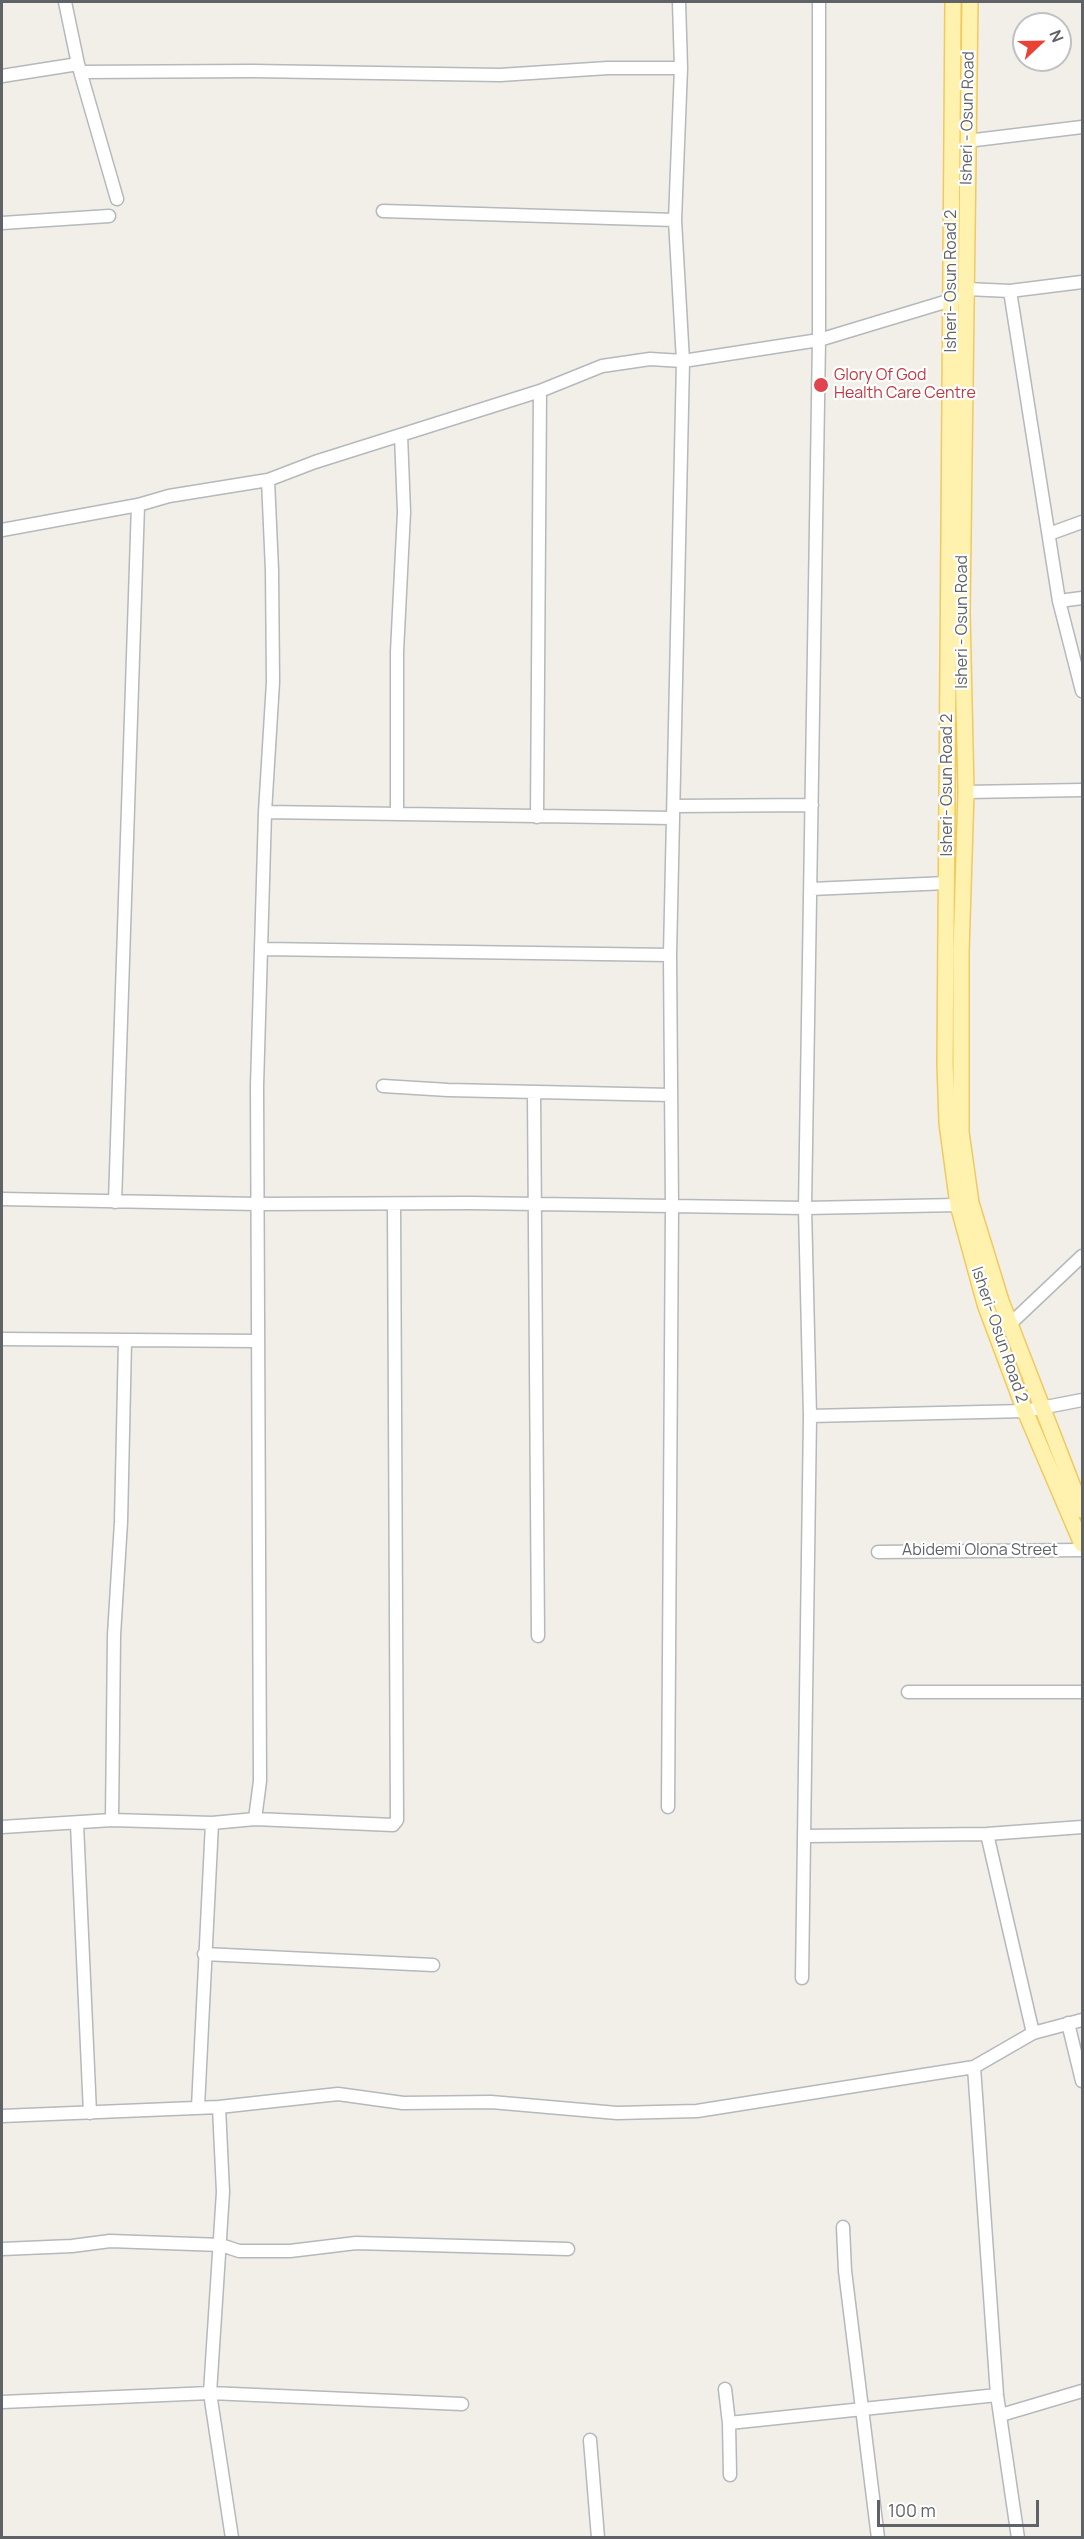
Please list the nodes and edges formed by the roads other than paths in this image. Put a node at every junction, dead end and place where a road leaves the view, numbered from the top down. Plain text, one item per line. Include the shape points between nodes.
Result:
1 (65, 2) edge
2 (679, 2) edge
3 (819, 2) edge
4 (953, 2) edge
5 (970, 2) edge
6 (80, 68) junction
7 (681, 68) junction
8 (2, 76) edge
9 (1083, 127) edge
10 (967, 141) junction
11 (117, 199) dead end
12 (383, 211) dead end
13 (109, 216) dead end
14 (675, 220) junction
15 (2, 223) edge
16 (1083, 282) edge
17 (1010, 291) junction
18 (962, 295) junction
19 (819, 340) junction
20 (682, 361) junction
21 (540, 391) junction
22 (401, 435) junction
23 (268, 480) junction
24 (138, 505) junction
25 (1083, 522) edge
26 (2, 530) edge
27 (1049, 534) junction
28 (1083, 598) edge
29 (1059, 601) junction
30 (1083, 691) edge
31 (1083, 789) edge
32 (966, 792) junction
33 (812, 805) junction
34 (265, 812) junction
35 (674, 812) junction
36 (397, 813) junction
37 (537, 817) junction
38 (947, 883) junction
39 (811, 889) junction
40 (263, 949) junction
41 (670, 955) junction
42 (383, 1086) dead end
43 (534, 1092) junction
44 (671, 1095) junction
45 (2, 1199) edge
46 (115, 1202) junction
47 (257, 1204) junction
48 (958, 1204) junction
49 (394, 1205) junction
50 (534, 1206) junction
51 (672, 1207) junction
52 (805, 1208) junction
53 (1083, 1256) edge
54 (1009, 1324) junction
55 (2, 1338) edge
56 (125, 1341) junction
57 (257, 1341) junction
58 (1083, 1400) edge
59 (1033, 1410) junction
60 (810, 1416) junction
61 (1083, 1510) edge
62 (1083, 1544) edge
63 (1083, 1550) edge
64 (878, 1552) dead end
65 (538, 1636) dead end
66 (908, 1692) dead end
67 (1083, 1692) edge
68 (668, 1807) dead end
69 (255, 1819) junction
70 (112, 1820) junction
71 (212, 1823) junction
72 (77, 1824) junction
73 (2, 1827) edge
74 (1083, 1827) edge
75 (987, 1834) junction
76 (806, 1836) junction
77 (204, 1954) junction
78 (433, 1965) dead end
79 (802, 1978) dead end
80 (1083, 2020) edge
81 (1068, 2023) junction
82 (1033, 2032) junction
83 (974, 2067) junction
84 (1083, 2081) edge
85 (198, 2107) junction
86 (219, 2107) junction
87 (90, 2113) junction
88 (2, 2116) edge
89 (843, 2227) dead end
90 (221, 2246) junction
91 (2, 2249) edge
92 (568, 2249) dead end
93 (725, 2389) dead end
94 (1083, 2391) edge
95 (210, 2393) junction
96 (997, 2394) junction
97 (2, 2402) edge
98 (462, 2404) dead end
99 (864, 2410) junction
100 (1001, 2415) junction
101 (729, 2423) junction
102 (590, 2440) dead end
103 (730, 2475) dead end
104 (232, 2538) edge
105 (598, 2538) edge
106 (878, 2538) edge
107 (1018, 2538) edge

1 - 6 street
2 - 7 street
3 - 19 street
4 - 18 main road, Isheri- Osun Road 2
5 - 10 main road, Isheri - Osun Road
6 - 7 street via 500,75
6 - 8 street
6 - 11 street
7 - 14 street
9 - 10 street
10 - 18 main road, Isheri - Osun Road
12 - 14 street
13 - 15 street
14 - 20 street
16 - 17 street
17 - 18 street
17 - 27 street
18 - 19 street
18 - 32 main road, Isheri - Osun Road
18 - 38 main road, Isheri- Osun Road 2
19 - 20 street
19 - 33 street
20 - 21 street via 650,359 602,366
20 - 35 street
21 - 22 street
21 - 37 street
22 - 23 street
22 - 36 street via 404,512 396,652
23 - 24 street
23 - 34 street via 273,682
24 - 26 street
24 - 46 street
25 - 27 street
27 - 29 street
28 - 29 street
29 - 30 street
31 - 32 street
32 - 54 main road, Isheri - Osun Road via 962,1132 971,1203
33 - 35 street
33 - 39 street
34 - 36 street
34 - 40 street
35 - 37 street
35 - 41 street
36 - 37 street
38 - 39 street
38 - 48 main road, Isheri- Osun Road 2 via 947,1123
39 - 52 street
40 - 41 street
40 - 47 street
41 - 44 street
42 - 43 street
43 - 44 street
43 - 50 street
44 - 51 street
45 - 46 street
46 - 47 street
47 - 49 street
47 - 57 street
48 - 52 street
48 - 59 main road, Isheri- Osun Road 2 via 985,1304
49 - 50 street
49 - 69 street via 397,1820 393,1825
50 - 51 street
50 - 65 street
51 - 52 street
51 - 68 street
52 - 60 street
53 - 54 street
54 - 59 main road, Isheri - Osun Road
55 - 56 street
56 - 57 street
56 - 70 street via 114,1635
57 - 69 street via 260,1781
58 - 59 street
59 - 60 street
59 - 61 main road, Isheri - Osun Road
59 - 62 main road, Isheri- Osun Road 2
60 - 76 street
63 - 64 street, Abidemi Olona Street
66 - 67 street
69 - 71 street
70 - 71 street
70 - 72 street
71 - 77 street
72 - 73 street
72 - 87 street
74 - 75 street
75 - 76 street
75 - 82 street
76 - 79 street
77 - 78 street
77 - 85 street
80 - 81 street
81 - 82 street
81 - 84 street
82 - 83 street
83 - 86 street via 697,2111 617,2113 491,2102 403,2103 338,2094
83 - 96 street
85 - 86 street
85 - 87 street
86 - 90 street via 223,2166
87 - 88 street
89 - 99 street via 845,2271
90 - 91 street via 110,2241
90 - 92 street via 249,2251 290,2251 356,2243
90 - 95 street
93 - 101 street
94 - 100 street
95 - 97 street
95 - 98 street
95 - 104 street
96 - 99 street
96 - 100 street
99 - 101 street
99 - 106 street
100 - 107 street
101 - 103 street
102 - 105 street

